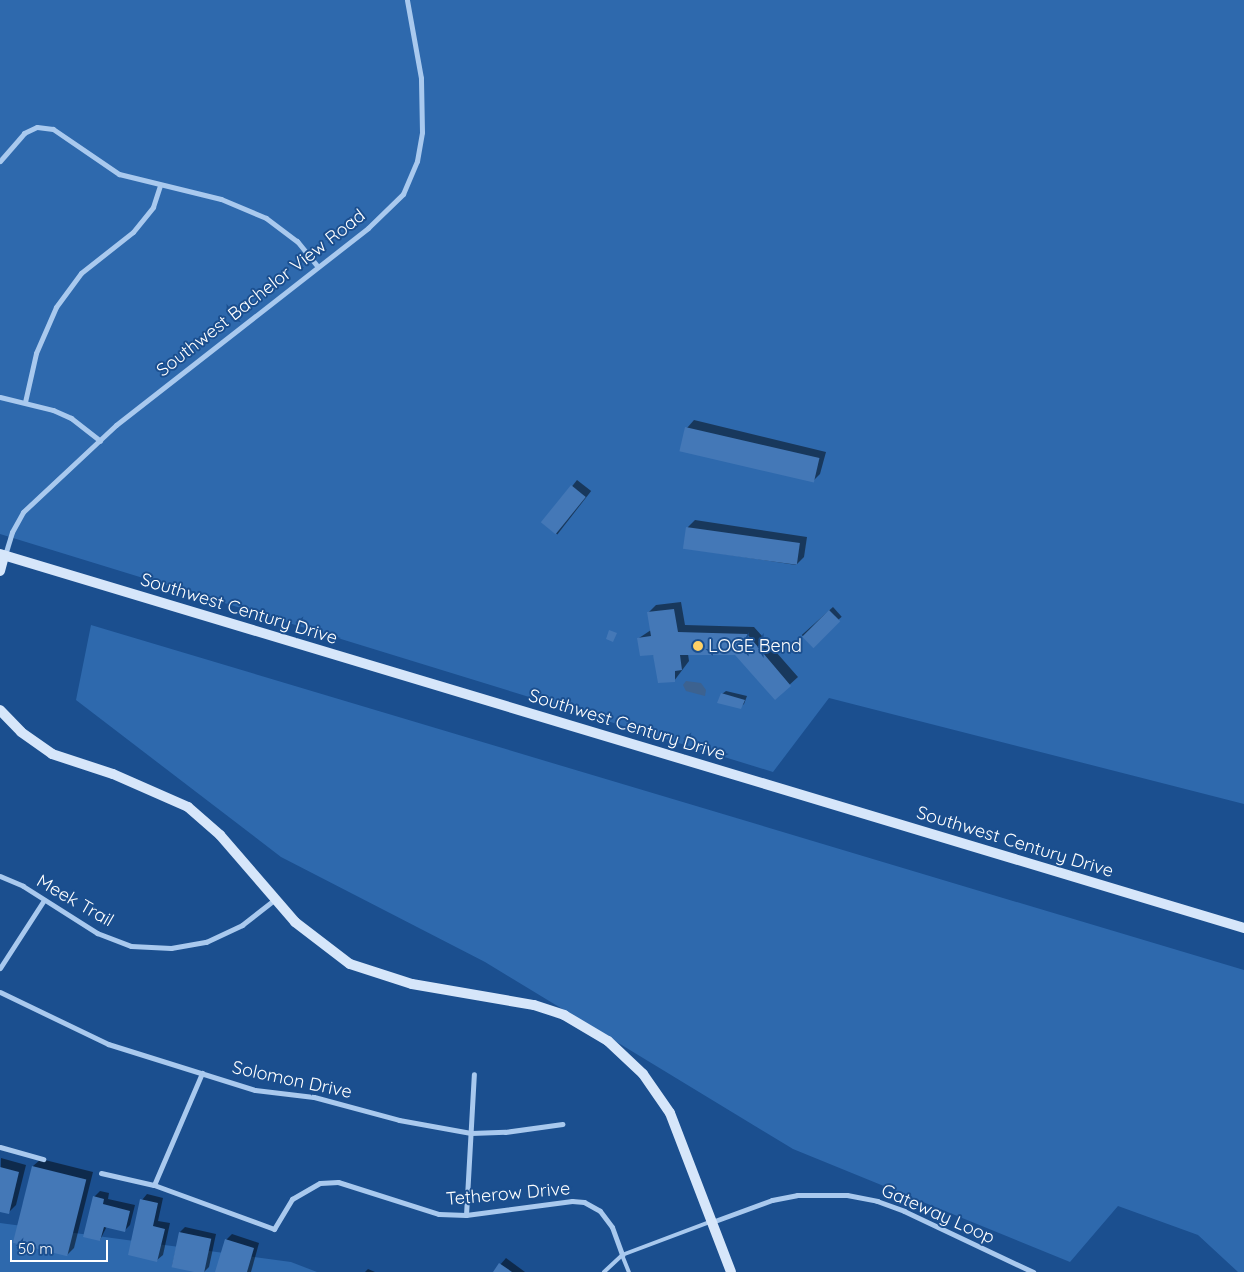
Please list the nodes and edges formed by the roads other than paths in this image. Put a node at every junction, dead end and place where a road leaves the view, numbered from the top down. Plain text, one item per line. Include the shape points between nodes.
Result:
1 (407, 0) edge
2 (0, 161) edge
3 (160, 186) junction
4 (318, 267) junction
5 (0, 397) edge
6 (25, 402) junction
7 (100, 441) junction
8 (2, 555) edge
9 (0, 571) edge
10 (0, 710) edge
11 (0, 876) edge
12 (44, 900) junction
13 (274, 900) junction
14 (1244, 928) edge
15 (0, 968) edge
16 (0, 992) edge
17 (202, 1074) junction
18 (474, 1074) dead end
19 (562, 1124) dead end
20 (471, 1133) junction
21 (0, 1148) edge
22 (43, 1159) dead end
23 (101, 1172) dead end
24 (154, 1185) junction
25 (466, 1215) junction
26 (712, 1222) junction
27 (622, 1255) junction
28 (604, 1272) edge
29 (629, 1272) edge
30 (731, 1272) edge
31 (1033, 1272) edge

1 - 4 street, Southwest Bachelor View Road via 421,78 422,132 417,161 403,194 386,213
2 - 3 street via 24,133 37,127 53,129 119,174
3 - 4 street via 221,200 266,218 297,241
3 - 6 street via 153,207 133,232 82,273 56,308 36,353
4 - 7 street, Southwest Bachelor View Road via 138,405
5 - 6 street
6 - 7 street via 71,418
7 - 8 street, Southwest Bachelor View Road via 23,512
8 - 9 main road
8 - 14 main road, Southwest Century Drive
10 - 13 main road via 21,732 52,754 121,777 188,807 220,835
11 - 12 street, Meek Trail
12 - 13 street, Meek Trail via 97,933 132,946 171,948 215,938 242,925
12 - 15 street
13 - 26 main road via 319,944 350,964 412,984 534,1005 564,1015 608,1041 643,1074 670,1113
16 - 17 street, Solomon Drive via 108,1044
17 - 20 street, Solomon Drive via 255,1090 314,1097 399,1120
17 - 24 street
18 - 20 street
19 - 20 street, Solomon Drive
20 - 25 street
21 - 22 street
23 - 24 street, Tetherow Drive
24 - 25 street, Tetherow Drive via 274,1229 292,1199 320,1183 338,1182 439,1214
25 - 27 street, Tetherow Drive via 584,1202 600,1211 612,1227
26 - 27 lane
26 - 30 main road
26 - 31 street, Gateway Loop via 772,1200 822,1194 847,1195 904,1211
27 - 28 lane
27 - 29 lane

